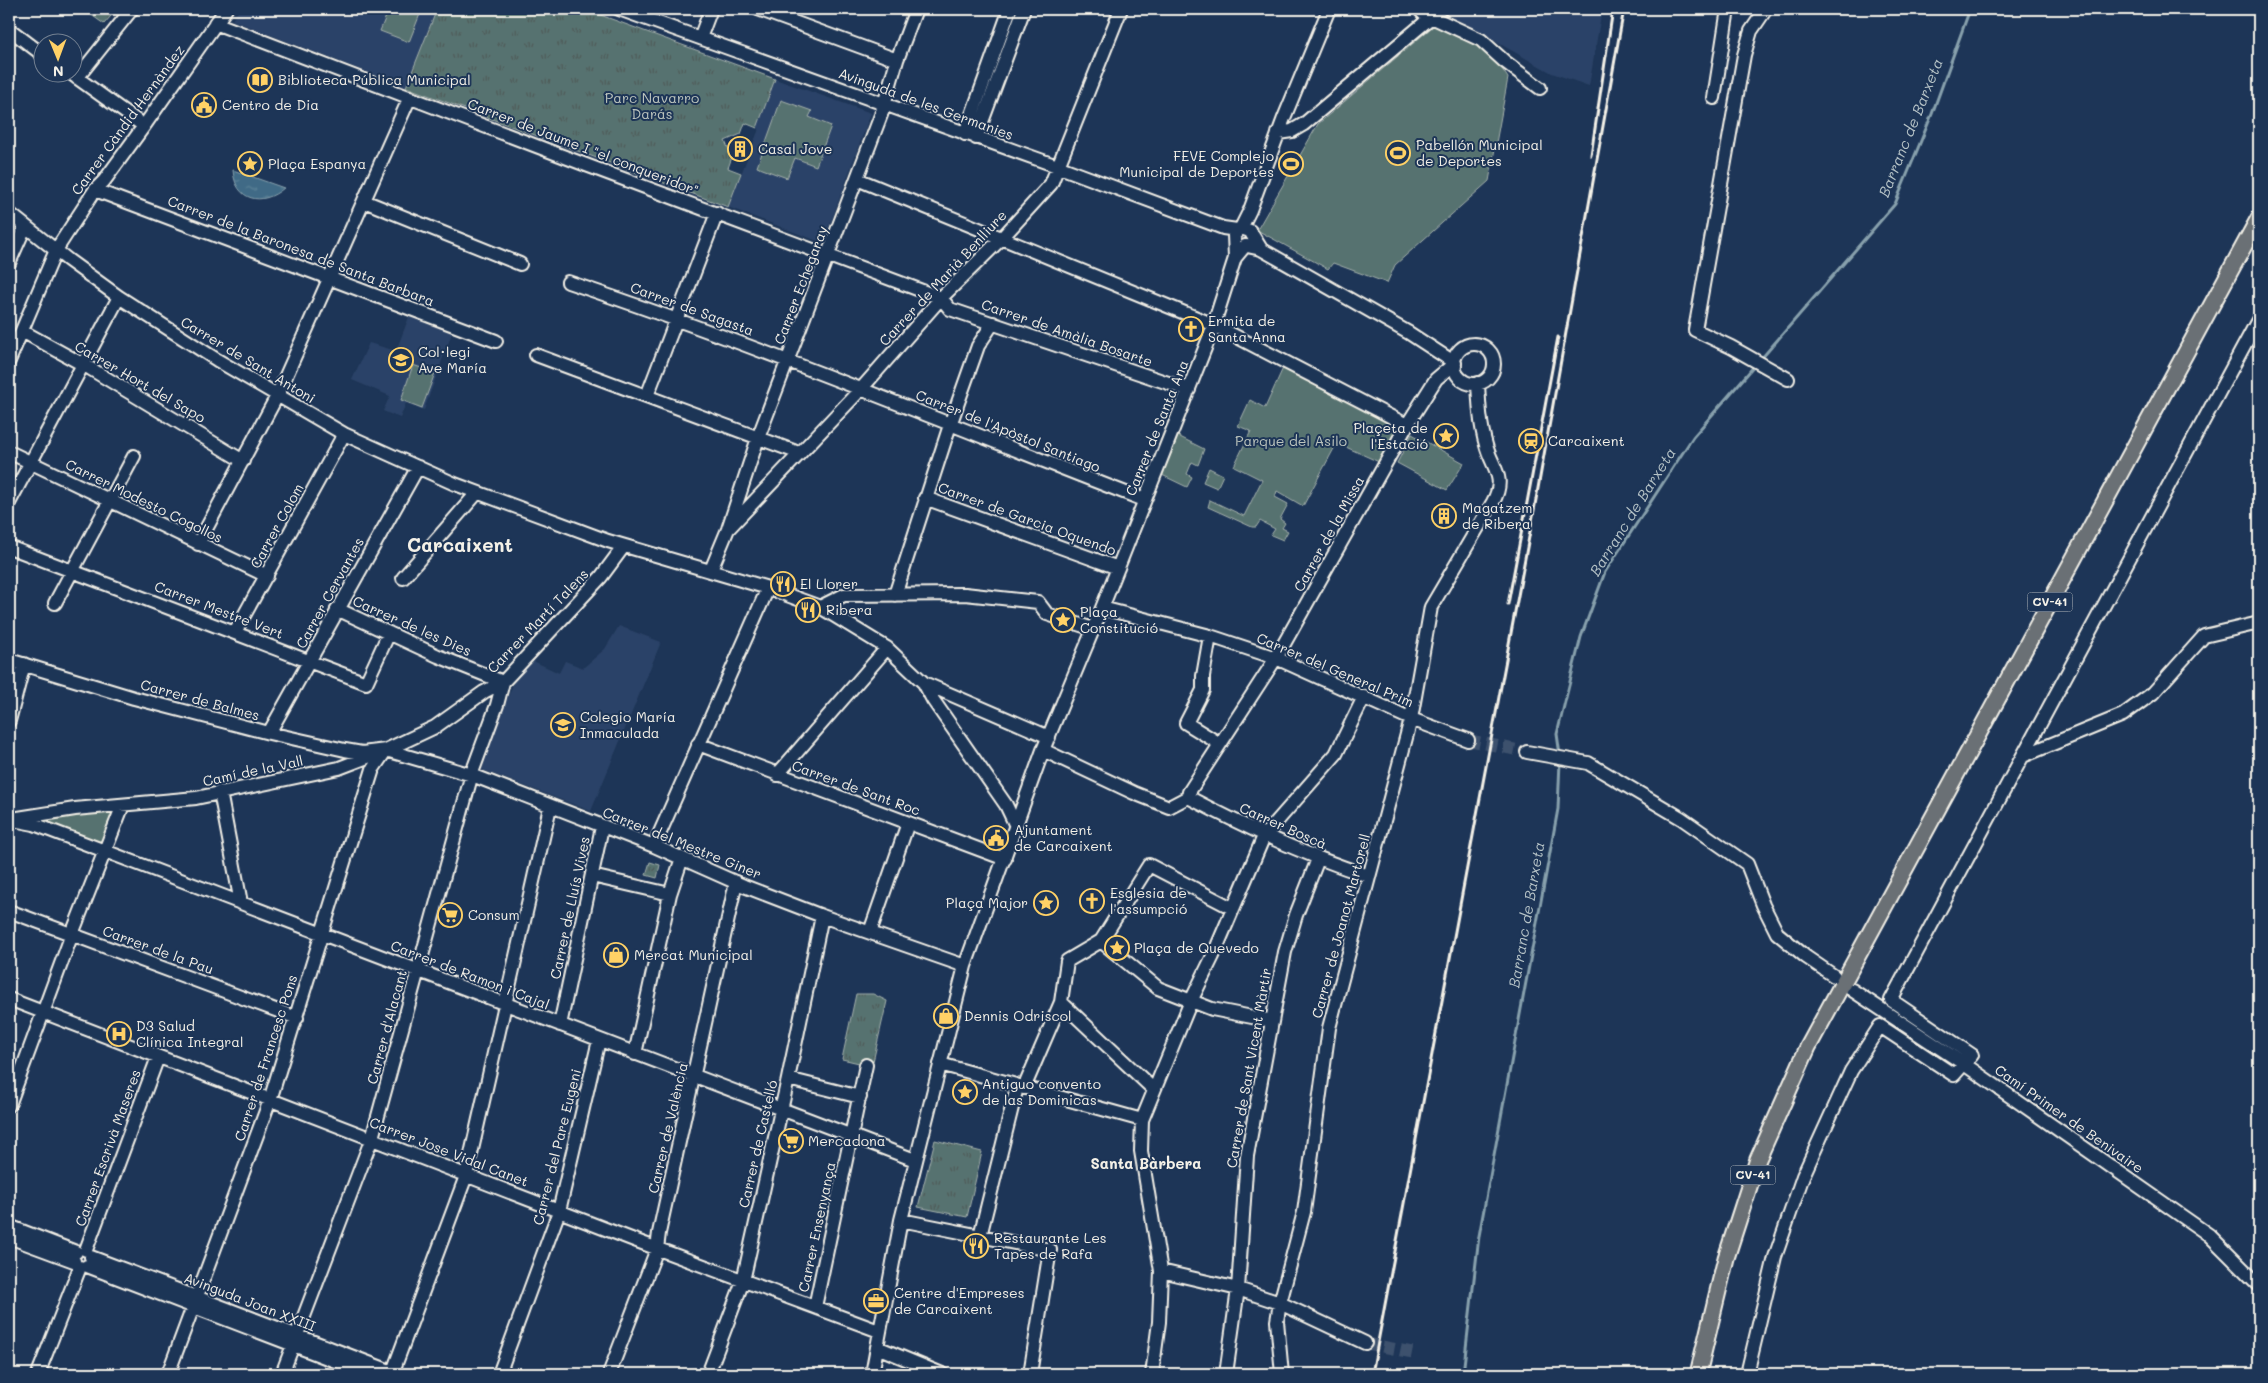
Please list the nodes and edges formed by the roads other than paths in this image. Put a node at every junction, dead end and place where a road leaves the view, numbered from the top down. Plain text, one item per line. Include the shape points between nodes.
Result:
1 (132, 9) edge
2 (226, 9) edge
3 (619, 9) edge
4 (711, 9) edge
5 (758, 9) edge
6 (916, 9) edge
7 (1010, 9) edge
8 (1024, 9) edge
9 (1121, 9) edge
10 (1329, 9) edge
11 (1420, 9) edge
12 (1728, 9) edge
13 (1766, 9) edge
14 (1436, 12) edge
15 (215, 23) junction
16 (9, 29) edge
17 (700, 38) junction
18 (32, 46) edge
19 (897, 60) junction
20 (82, 65) edge
21 (82, 81) edge
22 (1540, 88) dead end
23 (410, 97) junction
24 (1714, 98) dead end
25 (884, 105) junction
26 (144, 126) junction
27 (1278, 133) junction
28 (970, 136) junction
29 (1057, 166) junction
30 (857, 179) junction
31 (95, 190) junction
32 (364, 201) junction
33 (9, 213) edge
34 (716, 213) junction
35 (2259, 218) edge
36 (25, 227) junction
37 (1243, 238) junction
38 (1001, 239) junction
39 (56, 250) junction
40 (828, 254) junction
41 (9, 263) edge
42 (520, 264) dead end
43 (329, 276) junction
44 (568, 282) dead end
45 (119, 297) junction
46 (941, 298) junction
47 (677, 318) junction
48 (2259, 318) edge
49 (993, 323) junction
50 (1214, 326) junction
51 (22, 330) junction
52 (1409, 333) junction
53 (496, 341) dead end
54 (1462, 348) junction
55 (536, 355) dead end
56 (788, 360) junction
57 (9, 362) edge
58 (1455, 364) junction
59 (81, 365) junction
60 (1788, 379) dead end
61 (1478, 383) junction
62 (862, 388) junction
63 (1189, 390) junction
64 (276, 396) junction
65 (647, 396) junction
66 (1407, 424) junction
67 (950, 425) junction
68 (344, 434) junction
69 (758, 438) junction
70 (9, 452) edge
71 (799, 453) junction
72 (134, 456) dead end
73 (243, 461) junction
74 (30, 462) junction
75 (418, 467) junction
76 (477, 493) junction
77 (925, 498) junction
78 (1144, 500) junction
79 (109, 501) junction
80 (9, 503) edge
81 (728, 529) junction
82 (198, 544) junction
83 (624, 546) junction
84 (9, 547) edge
85 (1118, 568) junction
86 (73, 570) junction
87 (711, 570) junction
88 (267, 576) junction
89 (403, 578) dead end
90 (768, 588) junction
91 (895, 595) junction
92 (55, 603) dead end
93 (820, 607) junction
94 (1102, 608) junction
95 (337, 609) junction
96 (2259, 623) edge
97 (1093, 629) junction
98 (235, 632) junction
99 (389, 633) junction
100 (1210, 636) junction
101 (887, 648) junction
102 (1276, 658) junction
103 (9, 660) edge
104 (308, 662) junction
105 (24, 664) junction
106 (503, 682) junction
107 (924, 683) junction
108 (1364, 697) junction
109 (1411, 719) junction
110 (9, 721) edge
111 (269, 734) junction
112 (1049, 736) junction
113 (1468, 740) tunnel mouth
114 (698, 744) junction
115 (1220, 744) junction
116 (386, 750) junction
117 (1044, 750) junction
118 (1527, 752) tunnel mouth
119 (2023, 756) junction
120 (472, 775) junction
121 (777, 775) junction
122 (220, 792) junction
123 (1027, 795) junction
124 (1188, 797) junction
125 (123, 805) junction
126 (1006, 806) junction
127 (550, 807) junction
128 (11, 820) edge
129 (908, 823) junction
130 (602, 827) junction
131 (1015, 829) junction
132 (1264, 836) junction
133 (654, 846) junction
134 (104, 851) junction
135 (682, 858) junction
136 (1005, 859) junction
137 (1318, 859) junction
138 (592, 876) junction
139 (1369, 876) junction
140 (736, 882) junction
141 (670, 894) junction
142 (241, 903) junction
143 (1232, 908) junction
144 (9, 911) edge
145 (822, 916) junction
146 (870, 932) junction
147 (72, 934) junction
148 (322, 934) junction
149 (1101, 941) junction
150 (965, 966) junction
151 (418, 971) junction
152 (1834, 976) dead end
153 (1852, 990) dead end
154 (9, 998) edge
155 (1191, 1001) junction
156 (1061, 1002) junction
157 (504, 1004) junction
158 (44, 1012) junction
159 (296, 1018) junction
160 (1272, 1021) junction
161 (560, 1025) junction
162 (599, 1040) junction
163 (635, 1054) junction
164 (158, 1057) junction
165 (940, 1064) junction
166 (1964, 1064) junction
167 (866, 1065) dead end
168 (695, 1076) junction
169 (788, 1079) junction
170 (1020, 1088) junction
171 (1153, 1089) junction
172 (860, 1097) junction
173 (270, 1100) junction
174 (9, 1105) edge
175 (781, 1108) junction
176 (1142, 1120) junction
177 (852, 1134) junction
178 (372, 1138) junction
179 (916, 1160) junction
180 (466, 1176) junction
181 (559, 1211) junction
182 (901, 1220) junction
183 (9, 1226) edge
184 (9, 1236) edge
185 (980, 1236) junction
186 (657, 1249) junction
187 (82, 1259) junction
188 (1160, 1271) junction
189 (743, 1281) junction
190 (2259, 1285) edge
191 (1238, 1289) junction
192 (195, 1302) junction
193 (1280, 1303) junction
194 (815, 1307) junction
195 (880, 1331) junction
196 (295, 1340) junction
197 (1365, 1343) tunnel mouth
198 (877, 1347) junction
199 (38, 1374) edge
200 (168, 1374) edge
201 (282, 1374) edge
202 (370, 1374) edge
203 (394, 1374) edge
204 (499, 1374) edge
205 (609, 1374) edge
206 (708, 1374) edge
207 (872, 1374) edge
208 (942, 1374) edge
209 (1030, 1374) edge
210 (1152, 1374) edge
211 (1226, 1374) edge
212 (1282, 1374) edge
213 (1698, 1374) edge
214 (1747, 1374) edge

1 - 20 street
2 - 15 street, Carrer Càndid Hernàndez
3 - 17 street, Avinguda de les Germanies
4 - 17 street
5 - 19 street
6 - 19 street, Carrer Echegaray
7 - 28 street
8 - 28 street
9 - 29 street, Carrer de Marià Benlliure
10 - 27 street, Carrer de Santa Ana
11 - 14 street via 1423,13
12 - 24 street
13 - 60 street via 1751,31 1744,55 1695,330
14 - 22 street via 1481,40
14 - 27 street via 1304,124 1292,131
15 - 23 street, Carrer de Jaume I "el conqueridor"
15 - 26 street, Carrer Càndid Hernàndez
16 - 18 street
17 - 25 street, Avinguda de les Germanies
19 - 25 street, Carrer Echegaray
21 - 26 street
23 - 32 street
23 - 34 street, Carrer de Jaume I "el conqueridor"
25 - 28 street, Avinguda de les Germanies
25 - 30 street, Carrer Echegaray
26 - 31 street, Carrer Càndid Hernàndez
27 - 37 street, Carrer de Santa Ana
28 - 29 street, Avinguda de les Germanies
29 - 37 street, Avinguda de les Germanies
29 - 38 street, Carrer de Marià Benlliure via 1050,184
30 - 38 street
30 - 40 street, Carrer Echegaray
31 - 39 street, Carrer Càndid Hernàndez
31 - 43 street, Carrer de la Baronesa de Santa Barbara
32 - 42 street
32 - 43 street
33 - 36 street, Carrer de Sant Antoni
34 - 40 street, Carrer de Jaume I "el conqueridor"
34 - 47 street
35 - 213 main road, CV-41 via 1808,1047 1758,1159 1726,1258
36 - 39 street, Carrer de Sant Antoni
36 - 41 street
37 - 50 street, Carrer de Santa Ana
37 - 52 street
38 - 46 street, Carrer de Marià Benlliure
38 - 50 street
39 - 45 street, Carrer de Sant Antoni
39 - 51 street, Carrer Càndid Hernàndez
40 - 46 street, Carrer de Jaume I "el conqueridor"
40 - 56 street, Carrer Echegaray
43 - 53 street, Carrer de la Baronesa de Santa Barbara
43 - 64 street
44 - 47 street, Carrer de Sagasta
45 - 59 street
45 - 64 street, Carrer de Sant Antoni
46 - 49 street, Carrer de Amàlia Bosarte via 950,309
46 - 62 street, Carrer de Marià Benlliure
47 - 56 street, Carrer de Sagasta
47 - 65 street
48 - 119 street
49 - 63 street, Carrer de Amàlia Bosarte
49 - 67 street via 978,346
50 - 63 street, Carrer de Santa Ana
50 - 66 street
51 - 57 street, Carrer Càndid Hernàndez
51 - 59 street, Carrer Hort del Sapo
52 - 54 street via 1430,342
52 - 58 street
54 - 58 street
54 - 61 street via 1475,344 1492,354 1492,373 1484,382
55 - 65 street
56 - 62 street, Carrer de Sagasta
56 - 69 street, Carrer Echegaray
58 - 61 street via 1456,372 1465,381
58 - 66 street, Carrer de la Missa via 1436,379
59 - 73 street, Carrer Hort del Sapo
59 - 74 street
61 - 109 street, Carrer de Joanot Martorell via 1486,445 1499,475 1497,494 1431,607
62 - 67 street, Carrer de l'Apòstol Santiago
62 - 71 street, Carrer de Marià Benlliure
63 - 78 street, Carrer de Santa Ana
64 - 68 street, Carrer de Sant Antoni
64 - 73 street
65 - 69 street
66 - 102 street, Carrer de la Missa
67 - 77 street
67 - 78 street, Carrer de l'Apòstol Santiago
68 - 75 street, Carrer de Sant Antoni
68 - 88 street, Carrer Colom
69 - 71 street
69 - 81 street, Carrer Echegaray
70 - 74 street, Carrer Modesto Cogollos
71 - 81 street, Carrer de Marià Benlliure
72 - 79 street
73 - 82 street
74 - 79 street, Carrer Modesto Cogollos
74 - 80 street
75 - 76 street, Carrer de Sant Antoni
75 - 95 street, Carrer Cervantes
76 - 83 street, Carrer de Sant Antoni
76 - 89 street
77 - 85 street, Carrer de Garcia Oquendo
77 - 91 street
78 - 85 street, Carrer de Santa Ana
79 - 82 street, Carrer Modesto Cogollos
79 - 86 street
81 - 87 street, Carrer Echegaray
82 - 88 street, Carrer Modesto Cogollos
83 - 87 street, Carrer de Sant Antoni
83 - 106 street, Carrer Martí Talens via 601,577
84 - 86 street, Carrer Mestre Vert
85 - 94 street, Carrer de Santa Ana
86 - 92 street
86 - 98 street, Carrer Mestre Vert
87 - 90 street, Carrer de Sant Antoni
88 - 98 street, Carrer Colom
90 - 93 street, Carrer de Sant Antoni
90 - 114 street
91 - 93 street via 844,595
91 - 97 street via 966,594 1038,602 1047,614
93 - 101 street, Carrer de Sant Antoni
94 - 97 street, Carrer de Santa Ana
94 - 100 street, Carrer del General Prim
95 - 99 street, Carrer de les Dies
95 - 104 street, Carrer Cervantes
96 - 119 street via 2204,636 2153,693 2123,715
97 - 112 street, Carrer de Santa Ana
98 - 104 street, Carrer Mestre Vert
99 - 104 street, Carrer Mestre Vert via 366,683
99 - 106 street, Carrer de les Dies
100 - 102 street, Carrer del General Prim
100 - 115 street via 1203,690 1186,723
101 - 107 street, Carrer de Sant Antoni
101 - 121 street
102 - 108 street, Carrer del General Prim
102 - 115 street, Carrer de la Missa
103 - 105 street, Carrer de Balmes
104 - 111 street, Carrer Cervantes
105 - 110 street
105 - 111 street, Carrer de Balmes
106 - 116 street, Carrer Martí Talens via 435,727
106 - 120 street, Carrer d'Alacant
107 - 112 street
107 - 126 street
108 - 109 street, Carrer del General Prim
108 - 132 street via 1336,754
109 - 113 street, Carrer del General Prim
109 - 139 street, Carrer de Joanot Martorell
111 - 116 street, Carrer de Balmes via 362,753
112 - 117 street, Carrer de Santa Ana
114 - 121 street, Carrer de Sant Roc
114 - 133 street
115 - 124 street, Carrer de la Missa
116 - 120 street, Carrer del Mestre Giner
116 - 122 street, Camí de la Vall via 339,768
116 - 148 street, Carrer de Francesc Pons via 374,769
117 - 123 street, Carrer de Santa Ana
117 - 124 street via 1169,807
118 - 152 street via 1588,763 1681,818 1747,864 1778,933
119 - 166 street via 1891,1000 1972,1056
120 - 127 street, Carrer del Mestre Giner
120 - 151 street, Carrer d'Alacant
121 - 129 street, Carrer de Sant Roc
122 - 125 street, Camí de la Vall via 180,800
122 - 142 street
123 - 126 street via 1020,804
123 - 131 street, Carrer de Santa Ana
124 - 132 street, Carrer Boscà
125 - 128 street, Camí de la Vall via 48,812
125 - 134 street
126 - 131 street
127 - 130 street, Carrer del Mestre Giner
127 - 157 street
128 - 134 street, Carrer de Ramon i Cajal via 34,824
129 - 136 street, Carrer de Sant Roc
129 - 146 street
130 - 133 street, Carrer del Mestre Giner
130 - 138 street, Carrer de Lluís Vives
131 - 136 street
132 - 137 street, Carrer Boscà
132 - 143 street
133 - 135 street, Carrer del Mestre Giner
134 - 142 street, Carrer de Ramon i Cajal
134 - 147 street
135 - 140 street, Carrer del Mestre Giner
135 - 141 street
136 - 150 street
137 - 139 street, Carrer Boscà
137 - 160 street, Carrer de Sant Vicent Màrtir via 1285,952
138 - 141 street
138 - 161 street, Carrer de Lluís Vives
139 - 193 street, Carrer de Joanot Martorell via 1329,1028 1304,1212
140 - 145 street, Carrer del Mestre Giner
140 - 168 street, Carrer de València
141 - 163 street
142 - 148 street, Carrer de Ramon i Cajal
143 - 149 street via 1149,865
143 - 155 street
144 - 147 street, Carrer de la Pau
145 - 146 street, Carrer del Mestre Giner
145 - 169 street, Carrer de Castelló
146 - 150 street, Carrer del Mestre Giner
147 - 158 street
147 - 159 street, Carrer de la Pau
148 - 151 street, Carrer de Ramon i Cajal
148 - 159 street, Carrer de Francesc Pons
149 - 155 street via 1149,983
149 - 156 street via 1068,961
150 - 165 street
151 - 157 street, Carrer de Ramon i Cajal
151 - 178 street, Carrer d'Alacant
153 - 166 street, Camí Primer de Benivaire
154 - 158 street, Carrer Jose Vidal Canet
155 - 160 street via 1212,1010
155 - 171 street
156 - 170 street
156 - 171 street
157 - 161 street, Carrer de Ramon i Cajal
157 - 180 street
158 - 164 street, Carrer Jose Vidal Canet
158 - 174 street
159 - 173 street, Carrer de Francesc Pons
160 - 191 street, Carrer de Sant Vicent Màrtir via 1247,1156
161 - 162 street, Carrer de Ramon i Cajal
162 - 163 street, Carrer de Ramon i Cajal
162 - 181 street, Carrer del Pare Eugeni
163 - 168 street, Carrer de Ramon i Cajal
164 - 173 street, Carrer Jose Vidal Canet
164 - 187 street, Carrer Escrivà Maseres
165 - 170 street
165 - 179 street
166 - 190 street, Camí Primer de Benivaire via 2209,1235
166 - 214 street via 1954,1075 1880,1026 1851,1071 1803,1176 1775,1257
167 - 172 street, Carrer Ensenyança
168 - 175 street, Carrer de Ramon i Cajal
168 - 186 street, Carrer de València
169 - 172 street
169 - 175 street, Carrer de Castelló
170 - 176 street
170 - 185 street
171 - 176 street
172 - 177 street, Carrer Ensenyança
173 - 178 street, Carrer Jose Vidal Canet
173 - 192 street, Carrer de Francesc Pons
175 - 177 street, Carrer de Ramon i Cajal
175 - 189 street, Carrer de Castelló
176 - 188 street via 1141,1151
177 - 179 street, Carrer de Ramon i Cajal
177 - 194 street, Carrer Ensenyança
178 - 180 street, Carrer Jose Vidal Canet
178 - 196 street, Carrer d'Alacant
179 - 182 street
180 - 181 street, Carrer Jose Vidal Canet
180 - 203 street
181 - 186 street, Carrer Jose Vidal Canet
181 - 204 street, Carrer del Pare Eugeni
182 - 185 street
182 - 195 street
183 - 187 street, Avinguda Joan XXIII
184 - 187 street, Avinguda Joan XXIII
185 - 209 street via 1050,1250
186 - 189 street, Carrer Jose Vidal Canet
186 - 205 street, Carrer de València
187 - 192 street, Avinguda Joan XXIII
187 - 199 street, Carrer Escrivà Maseres
188 - 191 street
188 - 210 street via 1159,1322
189 - 194 street, Carrer Jose Vidal Canet
189 - 206 street, Carrer de Castelló
191 - 193 street
191 - 211 street, Carrer de Sant Vicent Màrtir
192 - 196 street, Avinguda Joan XXIII
192 - 200 street, Carrer de Francesc Pons
193 - 197 street
193 - 212 street, Carrer de Joanot Martorell via 1277,1322
194 - 195 street, Carrer Jose Vidal Canet
195 - 198 street
196 - 201 street, Carrer d'Alacant
196 - 202 street, Avinguda Joan XXIII
196 - 203 street, Avinguda Joan XXIII
198 - 207 street
198 - 208 street

